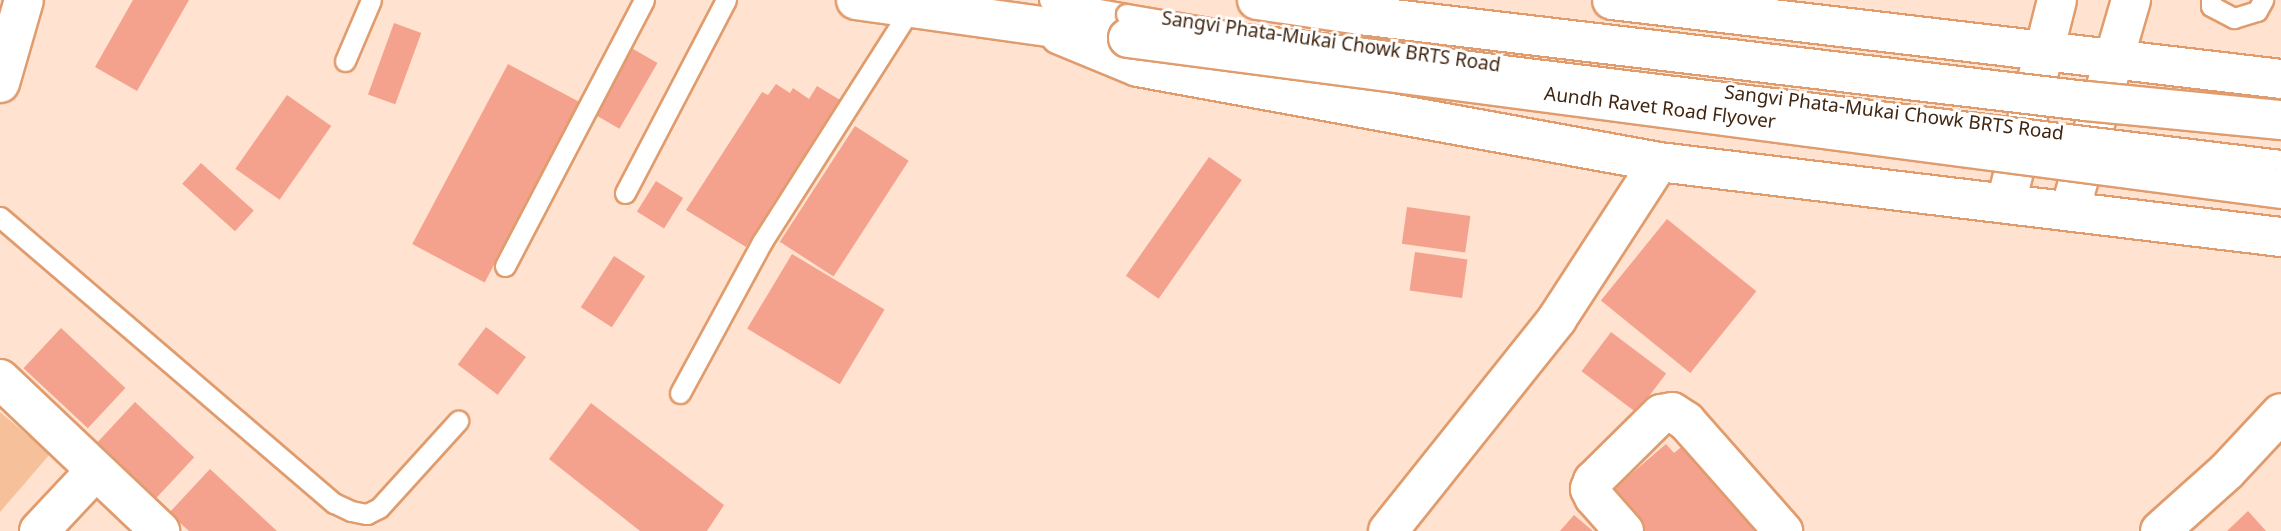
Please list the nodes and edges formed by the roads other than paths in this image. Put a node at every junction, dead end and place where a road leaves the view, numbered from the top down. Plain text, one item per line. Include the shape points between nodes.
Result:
1 (24, 0) edge
2 (371, 0) edge
3 (644, 0) edge
4 (726, 0) edge
5 (856, 0) edge
6 (1257, 0) edge
7 (1612, 0) edge
8 (2057, 0) edge
9 (2131, 0) edge
10 (2211, 0) edge
11 (2263, 0) edge
12 (911, 8) junction
13 (1750, 8) edge
14 (1044, 13) edge
15 (1127, 26) junction
16 (2043, 51) junction
17 (345, 61) dead end
18 (2115, 61) junction
19 (2281, 79) edge
20 (0, 83) edge
21 (2281, 120) edge
22 (2281, 160) edge
23 (1659, 162) junction
24 (2281, 189) edge
25 (625, 193) dead end
26 (2006, 203) junction
27 (2070, 210) junction
28 (0, 217) edge
29 (2281, 237) edge
30 (505, 266) dead end
31 (0, 379) edge
32 (680, 393) dead end
33 (2281, 413) edge
34 (458, 421) dead end
35 (96, 470) junction
36 (39, 531) edge
37 (160, 531) edge
38 (1388, 531) edge
39 (1624, 531) edge
40 (1783, 531) edge
41 (2160, 531) edge

1 - 20 street
2 - 17 lane
3 - 30 lane
4 - 25 lane
5 - 12 street
6 - 21 street, bridge via 2045,96
7 - 13 street
8 - 16 street
9 - 18 street
10 - 11 lane via 2211,6 2234,18 2257,11
12 - 14 street
12 - 32 lane via 762,242
13 - 16 street
14 - 15 street, Aundh Ravet Road Flyover
14 - 23 street via 1138,66
15 - 22 lane, Sangvi Phata-Mukai Chowk BRTS Road, bridge via 1233,32
15 - 24 street, Aundh Ravet Road Flyover, bridge
16 - 18 street
16 - 26 street
18 - 19 street
18 - 27 street
23 - 26 street
23 - 38 street via 1557,319
26 - 27 street
27 - 29 street
28 - 34 lane via 334,503 351,511 367,514 379,508
31 - 35 street
33 - 41 street via 2227,471
35 - 36 street
35 - 37 street
39 - 40 street via 1594,497 1592,481 1661,414 1671,412 1686,421

